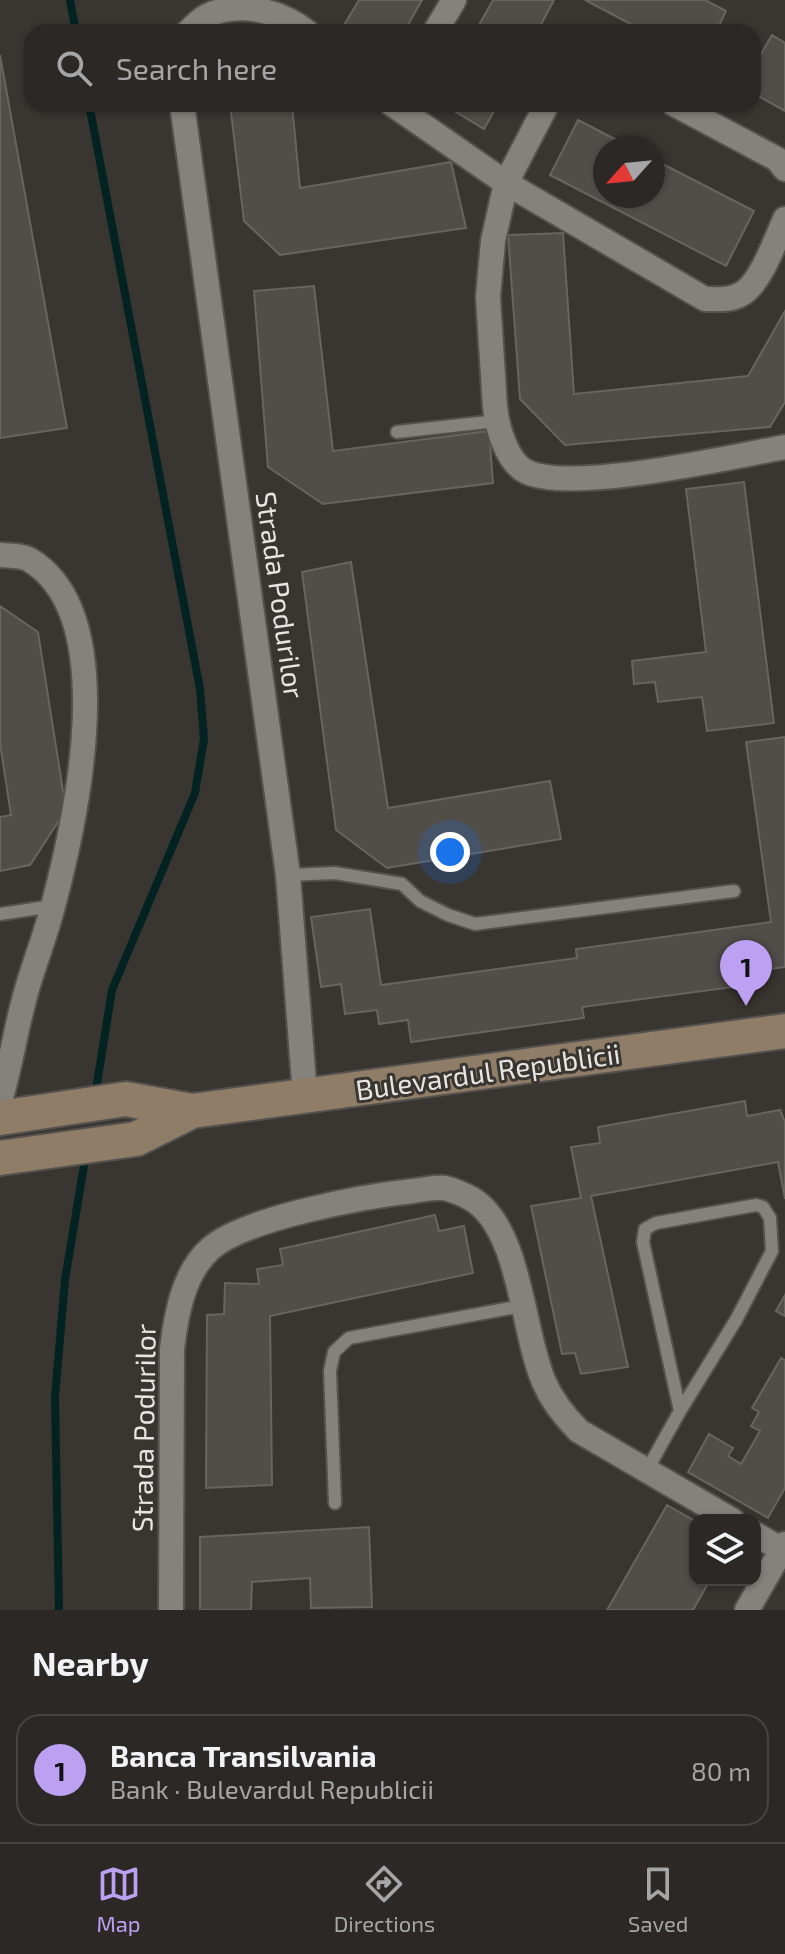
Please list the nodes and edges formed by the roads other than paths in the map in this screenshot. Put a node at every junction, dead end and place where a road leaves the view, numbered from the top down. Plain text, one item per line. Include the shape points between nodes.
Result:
1 (454, 0) edge
2 (198, 24) edge
3 (297, 24) edge
4 (440, 24) edge
5 (183, 112) edge
6 (404, 112) edge
7 (543, 112) edge
8 (689, 112) edge
9 (785, 169) edge
10 (506, 183) junction
11 (785, 219) edge
12 (497, 421) junction
13 (397, 432) dead end
14 (785, 447) edge
15 (0, 555) edge
16 (288, 875) junction
17 (734, 891) dead end
18 (53, 906) junction
19 (0, 914) edge
20 (785, 1031) edge
21 (305, 1096) junction
22 (1, 1104) edge
23 (192, 1111) junction
24 (0, 1158) edge
25 (522, 1306) junction
26 (680, 1411) junction
27 (647, 1470) junction
28 (335, 1503) dead end
29 (722, 1514) edge
30 (761, 1537) edge
31 (784, 1547) edge
32 (171, 1610) edge
33 (747, 1610) edge

1 - 4 street
2 - 3 street via 237,7 270,11
5 - 16 street, Strada Podurilor
6 - 10 street
7 - 10 street
8 - 9 street via 777,159
10 - 11 street via 705,299 728,300 746,292
10 - 12 street via 488,297
12 - 13 lane
12 - 14 street via 511,457 525,472 552,478 642,472
15 - 18 street via 27,558 55,581 75,618 84,662 84,739
16 - 17 lane via 335,873 402,884 420,901 475,924
16 - 21 street, Strada Podurilor
18 - 19 lane
18 - 22 street via 24,999
20 - 21 street, Bulevardul Republicii
21 - 23 street, Bulevardul Republicii
22 - 23 street, Bulevardul Republicii via 126,1099
23 - 24 street, Bulevardul Republicii via 136,1139
25 - 27 street, Strada Podurilor via 543,1382 561,1413 579,1431
25 - 28 lane via 349,1338 334,1352 330,1371
25 - 32 street, Strada Podurilor via 495,1220 472,1199 443,1188 284,1217 210,1249 177,1310 172,1349
26 - 26 lane via 643,1242 645,1229 763,1207 770,1218 772,1251
26 - 27 lane
27 - 29 street, Strada Podurilor
30 - 31 street
31 - 33 street

